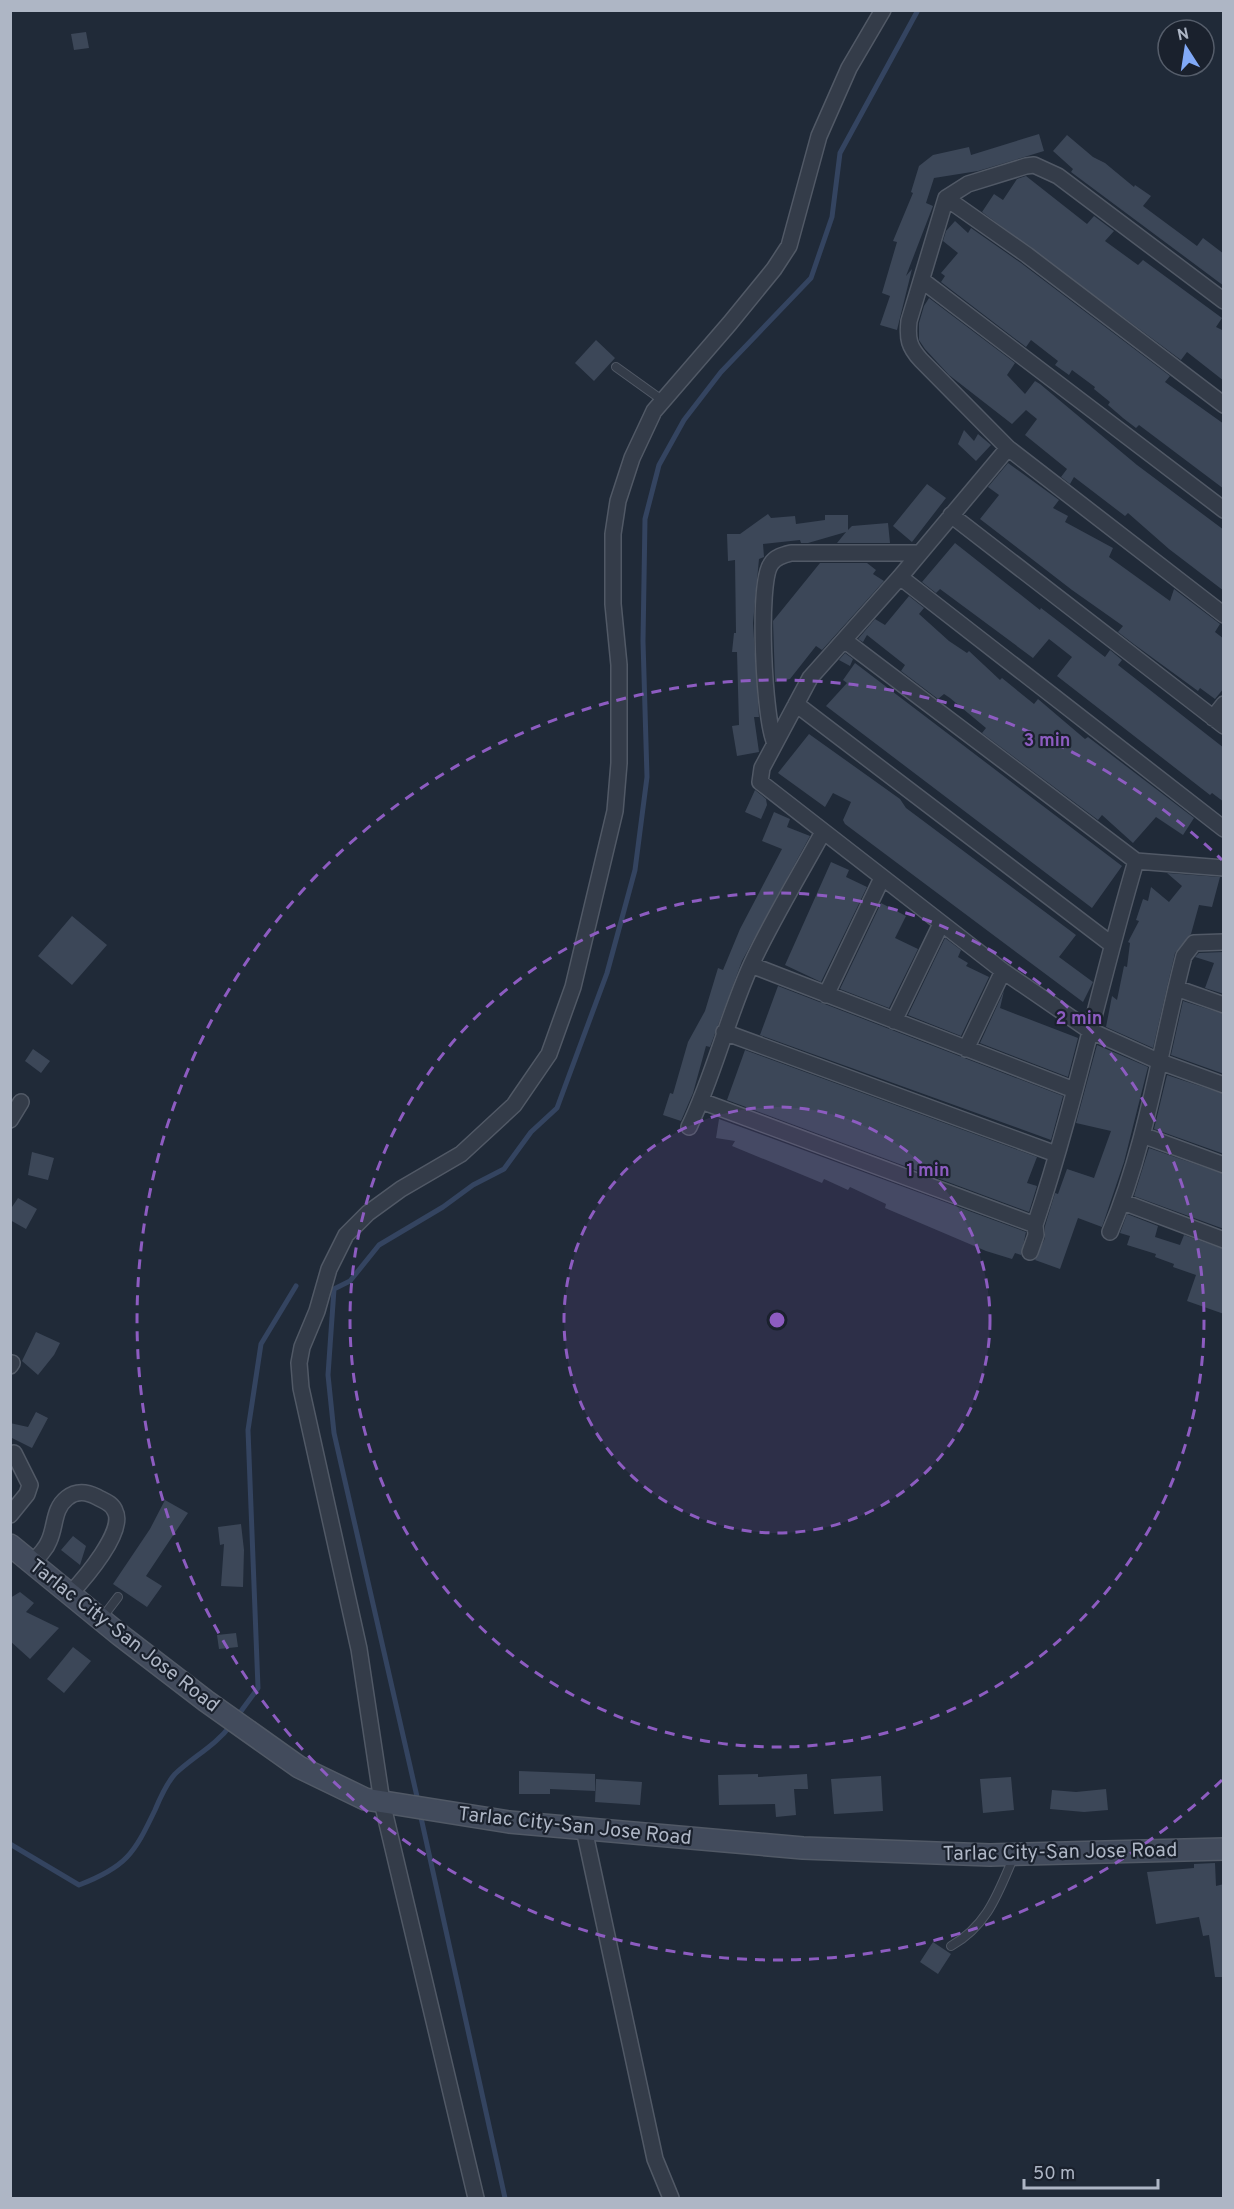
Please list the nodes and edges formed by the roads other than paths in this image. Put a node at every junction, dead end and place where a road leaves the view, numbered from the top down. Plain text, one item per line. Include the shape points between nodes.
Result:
1 (884, 10) edge
2 (946, 198) junction
3 (923, 281) junction
4 (1224, 301) edge
5 (616, 367) dead end
6 (662, 400) junction
7 (1224, 405) edge
8 (1008, 447) junction
9 (1224, 510) edge
10 (951, 515) junction
11 (920, 553) junction
12 (900, 577) junction
13 (1224, 615) edge
14 (844, 640) junction
15 (796, 704) junction
16 (1224, 704) edge
17 (1218, 722) edge
18 (775, 743) junction
19 (1224, 829) edge
20 (823, 832) junction
21 (1136, 861) junction
22 (1224, 868) edge
23 (882, 878) junction
24 (941, 924) junction
25 (1224, 942) edge
26 (1111, 944) junction
27 (751, 965) junction
28 (1003, 971) junction
29 (1176, 988) junction
30 (826, 995) junction
31 (1224, 1005) edge
32 (894, 1021) junction
33 (1089, 1030) junction
34 (724, 1032) junction
35 (966, 1049) junction
36 (1158, 1061) junction
37 (1224, 1085) edge
38 (1074, 1090) junction
39 (701, 1101) junction
40 (21, 1102) dead end
41 (10, 1120) edge
42 (689, 1127) dead end
43 (1142, 1135) junction
44 (1056, 1154) junction
45 (1224, 1165) edge
46 (1122, 1202) junction
47 (1035, 1226) junction
48 (1110, 1232) dead end
49 (1224, 1240) edge
50 (1030, 1252) dead end
51 (14, 1453) dead end
52 (10, 1515) edge
53 (10, 1545) edge
54 (32, 1563) junction
55 (70, 1594) junction
56 (118, 1597) dead end
57 (101, 1620) junction
58 (389, 1804) junction
59 (584, 1829) junction
60 (1224, 1849) edge
61 (1015, 1855) junction
62 (951, 1946) dead end
63 (476, 2199) edge
64 (672, 2199) edge

1 - 6 street via 849,68 822,126 789,246 730,323
2 - 3 street
2 - 4 street via 968,184 1034,165 1058,176
2 - 7 street
3 - 8 street via 909,321 910,348
3 - 9 street
5 - 6 lane
6 - 58 street via 646,426 618,501 613,534 613,604 619,665 615,811 573,987 549,1054 514,1105 461,1154 401,1189 346,1235 329,1269 298,1363
8 - 10 street
8 - 13 street
10 - 11 street
10 - 17 street
11 - 12 street
11 - 18 street via 791,553 778,556 771,563 764,591 765,654 768,720
12 - 14 street
12 - 19 street
14 - 15 street via 810,678
14 - 21 street
15 - 18 street
15 - 26 street
16 - 17 street
18 - 20 street via 760,782
20 - 23 street
20 - 27 street
21 - 22 street
21 - 26 street
23 - 24 street
23 - 30 street
24 - 28 street
24 - 32 street
25 - 29 street via 1190,945
26 - 33 street
27 - 30 street
27 - 34 street
28 - 33 street
28 - 35 street
29 - 31 street
29 - 36 street
30 - 32 street
32 - 35 street
33 - 36 street
33 - 38 street
34 - 39 street
34 - 44 street
35 - 38 street
36 - 37 street
36 - 43 street
38 - 44 street
39 - 42 street
39 - 47 street
40 - 41 street
43 - 45 street
43 - 46 street
44 - 47 street
46 - 48 street
46 - 49 street
47 - 50 street
51 - 52 street via 30,1485
53 - 54 main road, Tarlac City-San Jose Road
54 - 55 main road, Tarlac City-San Jose Road
54 - 55 street via 50,1539 56,1515 68,1498 88,1493 110,1504 116,1512 117,1524 105,1550
55 - 57 main road, Tarlac City-San Jose Road
56 - 57 lane
57 - 58 main road, Tarlac City-San Jose Road via 299,1767 349,1793
58 - 59 main road, Tarlac City-San Jose Road
58 - 63 street
59 - 61 main road, Tarlac City-San Jose Road via 803,1848
59 - 64 street via 655,2159
60 - 61 main road, Tarlac City-San Jose Road
61 - 62 lane via 986,1917 969,1935

